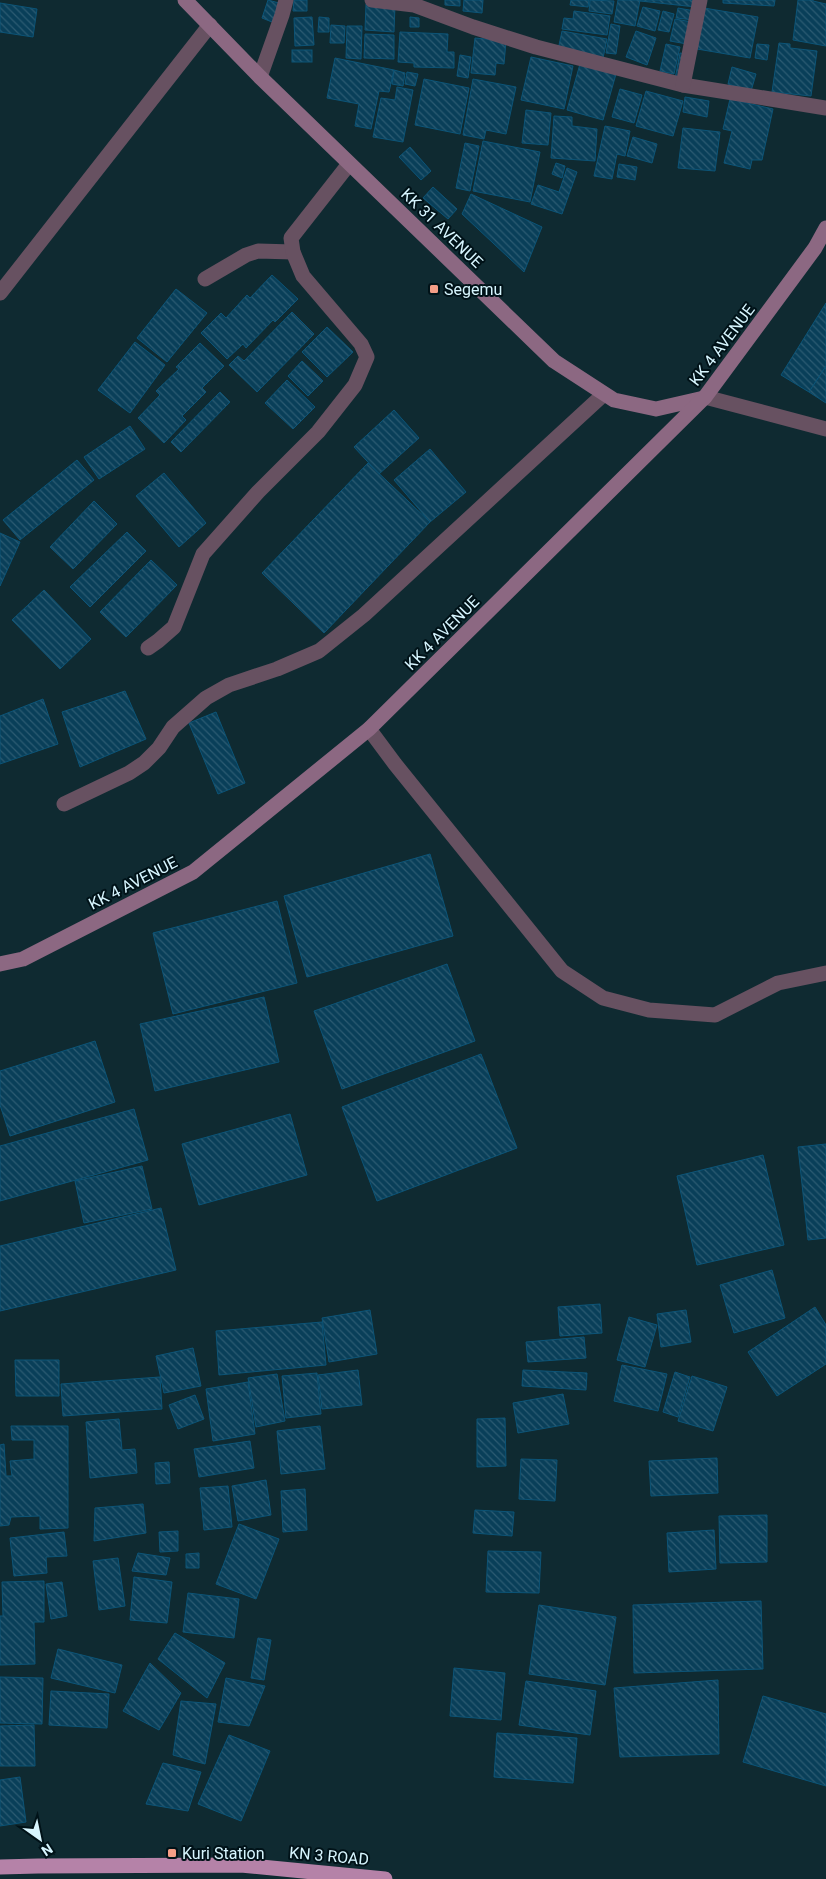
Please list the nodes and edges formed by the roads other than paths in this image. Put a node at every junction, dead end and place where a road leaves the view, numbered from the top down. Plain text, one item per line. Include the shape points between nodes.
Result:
1 (185, 0) edge
2 (286, 0) edge
3 (372, 0) edge
4 (700, 0) edge
5 (210, 24) junction
6 (260, 77) junction
7 (683, 84) junction
8 (826, 108) edge
9 (350, 164) junction
10 (826, 228) edge
11 (292, 252) junction
12 (205, 279) dead end
13 (0, 293) edge
14 (604, 394) junction
15 (705, 398) junction
16 (826, 429) edge
17 (148, 648) dead end
18 (369, 729) junction
19 (64, 804) dead end
20 (0, 964) edge
21 (826, 973) edge
22 (0, 1867) edge
23 (385, 1879) edge

1 - 5 main road, KK 31 AVENUE
2 - 6 street
3 - 7 street via 414,4 536,47
4 - 7 street
5 - 6 main road, KK 31 AVENUE
5 - 13 street
6 - 9 main road, KK 31 AVENUE
7 - 8 street
9 - 11 street via 291,238
9 - 14 main road, KK 31 AVENUE via 554,361
10 - 15 main road, KK 4 AVENUE via 815,248
11 - 12 street via 258,251
11 - 17 street via 303,276 362,344 367,357 355,385 318,432 258,492 203,554 174,627
14 - 15 main road, KK 31 AVENUE via 614,400 656,409
14 - 19 street via 364,615 319,651 228,685 206,698 173,727 144,763
15 - 16 street, KK 31 AVENUE
15 - 18 main road, KK 4 AVENUE
18 - 20 main road, KK 4 AVENUE via 193,872 23,959
18 - 21 street via 562,971 603,998 649,1010 715,1015 778,984
22 - 23 highway, KN 3 ROAD via 241,1866

